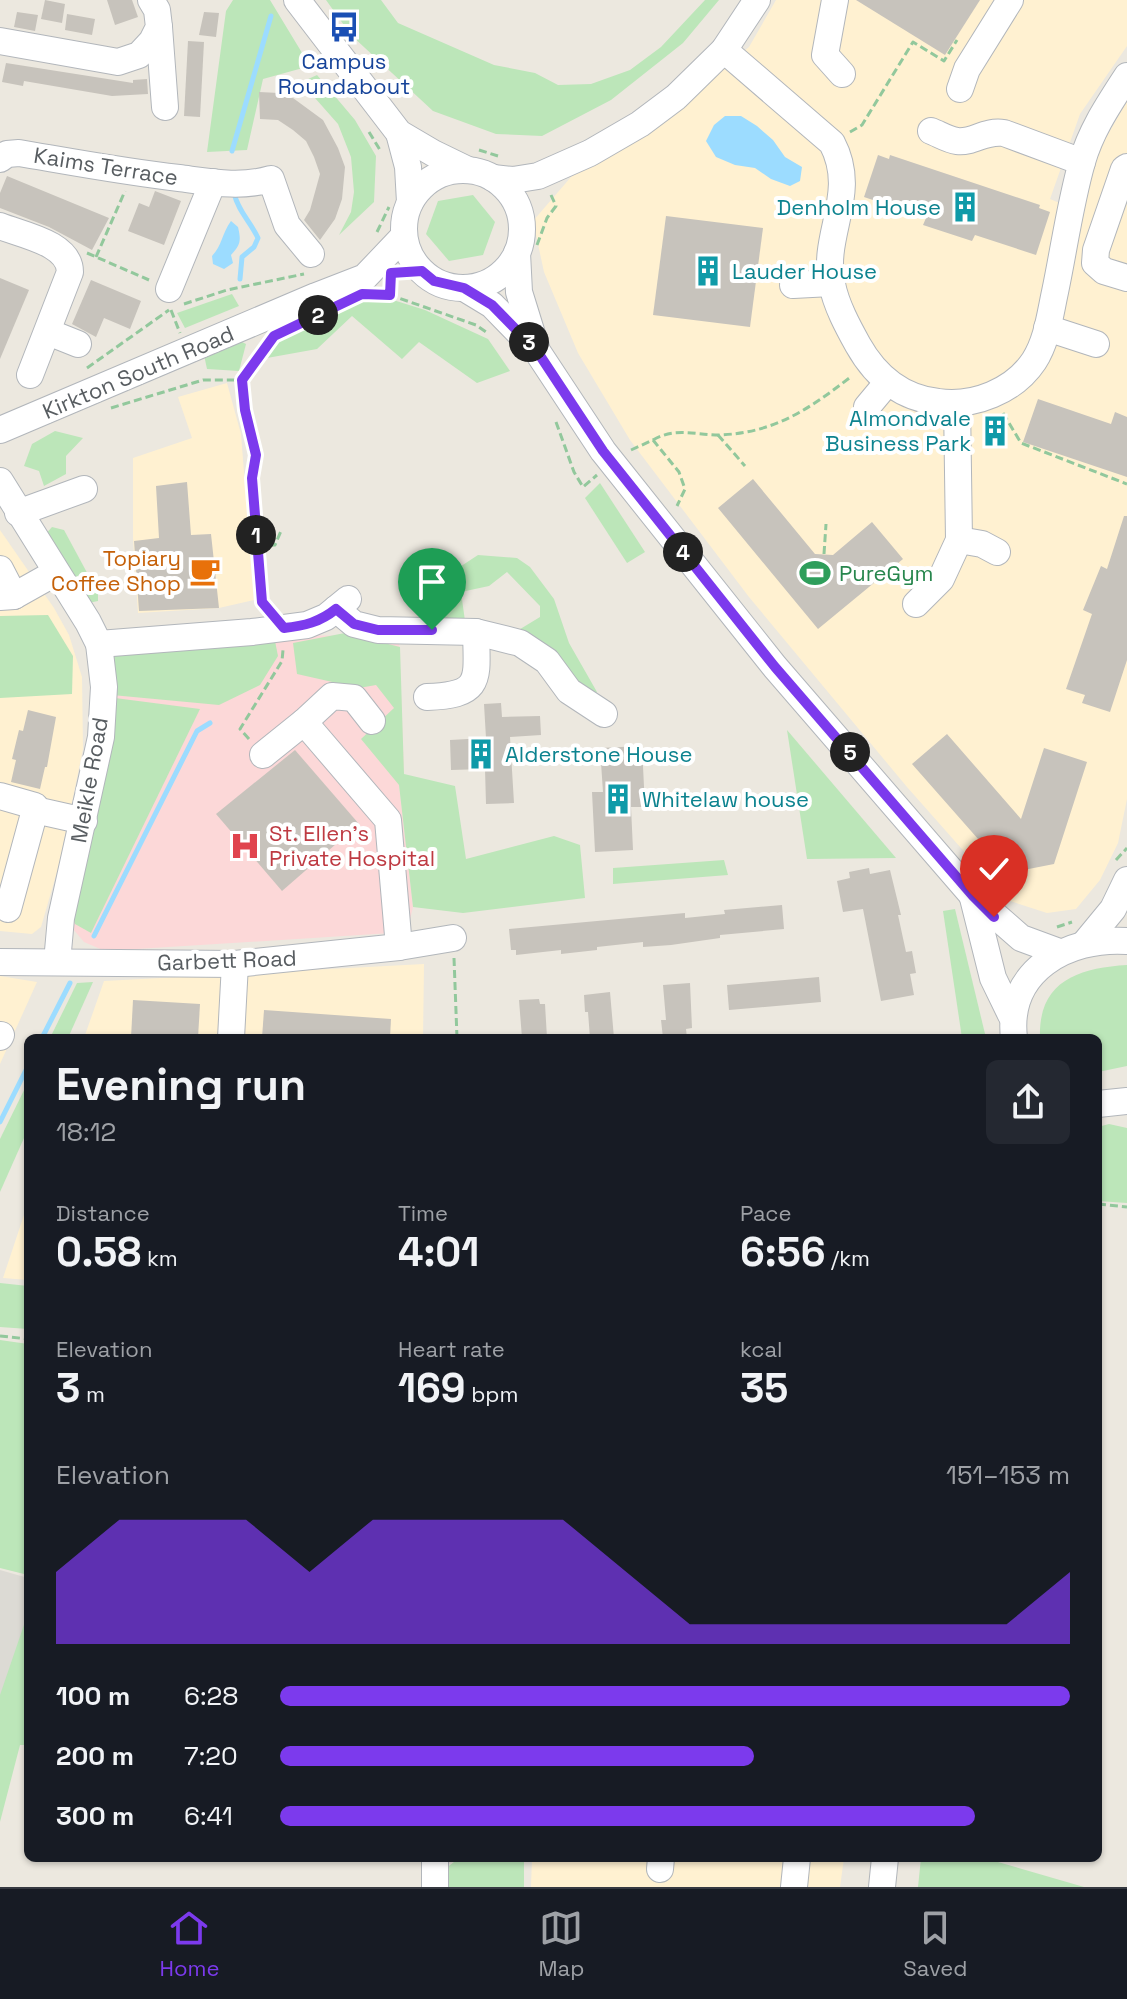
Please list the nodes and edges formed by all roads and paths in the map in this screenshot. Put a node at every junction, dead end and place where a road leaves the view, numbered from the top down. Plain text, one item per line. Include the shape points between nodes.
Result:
1 (151, 0) edge
2 (297, 0) edge
3 (757, 0) edge
4 (835, 0) edge
5 (1010, 0) edge
6 (159, 27) junction
7 (960, 37) dead end
8 (0, 41) edge
9 (724, 50) junction
10 (842, 74) dead end
11 (1127, 76) edge
12 (960, 89) dead end
13 (1119, 103) edge
14 (165, 107) dead end
15 (862, 125) dead end
16 (367, 128) dead end
17 (931, 131) dead end
18 (390, 142) junction
19 (590, 153) junction
20 (0, 159) edge
21 (1082, 162) junction
22 (1127, 167) edge
23 (133, 172) junction
24 (480, 174) junction
25 (213, 182) junction
26 (400, 201) junction
27 (520, 213) junction
28 (0, 226) edge
29 (404, 236) junction
30 (517, 253) junction
31 (68, 257) junction
32 (96, 257) junction
33 (313, 263) joint
34 (389, 264) junction
35 (422, 271) junction
36 (1127, 278) edge
37 (831, 283) junction
38 (793, 285) dead end
39 (464, 288) junction
40 (175, 300) junction
41 (1047, 328) junction
42 (48, 332) junction
43 (490, 335) dead end
44 (274, 336) dead end
45 (183, 342) dead end
46 (78, 344) dead end
47 (1096, 344) dead end
48 (537, 351) junction
49 (868, 361) junction
50 (199, 372) dead end
51 (30, 375) dead end
52 (76, 376) dead end
53 (203, 380) junction
54 (242, 380) junction
55 (887, 383) junction
56 (992, 395) junction
57 (957, 403) junction
58 (867, 407) dead end
59 (103, 411) dead end
60 (553, 415) dead end
61 (0, 430) edge
62 (718, 435) junction
63 (653, 440) junction
64 (631, 450) dead end
65 (745, 466) dead end
66 (601, 473) dead end
67 (0, 481) edge
68 (1127, 484) edge
69 (84, 489) dead end
70 (677, 506) dead end
71 (18, 513) junction
72 (826, 524) dead end
73 (281, 531) dead end
74 (959, 540) junction
75 (257, 546) junction
76 (997, 552) dead end
77 (824, 554) dead end
78 (0, 569) edge
79 (55, 573) junction
80 (7, 597) edge
81 (916, 604) dead end
82 (284, 628) junction
83 (476, 632) junction
84 (99, 644) junction
85 (427, 697) dead end
86 (604, 714) dead end
87 (372, 721) dead end
88 (304, 722) junction
89 (263, 755) joint
90 (0, 796) edge
91 (35, 810) junction
92 (84, 821) junction
93 (1127, 880) edge
94 (973, 896) junction
95 (8, 909) dead end
96 (453, 938) joint
97 (1127, 941) edge
98 (1085, 943) junction
99 (399, 947) junction
100 (1059, 952) junction
101 (0, 962) edge
102 (57, 962) junction
103 (235, 964) junction
104 (1013, 1027) edge
105 (231, 1034) edge
106 (457, 1034) edge
107 (1127, 1101) edge
108 (1102, 1104) edge
109 (1102, 1204) edge
110 (1127, 1207) edge
111 (0, 1336) edge
112 (24, 1339) edge
113 (435, 1862) edge
114 (797, 1862) edge
115 (885, 1862) edge
116 (435, 1887) edge
117 (794, 1887) edge
118 (882, 1887) edge

1 - 6 street
2 - 18 street
3 - 9 street
4 - 10 street via 825,55
5 - 12 street
6 - 8 street via 139,55 118,62
6 - 14 street
7 - 15 path via 944,61 913,42
9 - 19 street via 676,97
9 - 37 street via 832,143 842,161
11 - 13 street
13 - 21 street via 1096,125
16 - 18 path
17 - 21 street via 954,141 991,131 1004,133
18 - 24 street via 433,153
18 - 26 street via 408,167
19 - 24 street via 538,176 513,180
19 - 27 street
20 - 23 street, Kaims Terrace via 19,153
21 - 41 street
22 - 36 street via 1095,263
23 - 25 street, Kaims Terrace
23 - 32 path
24 - 26 street via 450,171
24 - 27 street via 505,187
25 - 33 street, Kaims Terrace via 254,184 272,168 287,225
25 - 40 street, Kaims Terrace
26 - 29 street
26 - 34 path via 389,209 373,239
27 - 30 street
28 - 31 street
29 - 34 street, Kirkton South Road
29 - 35 street
30 - 39 street via 495,278
30 - 48 street via 519,292
31 - 32 path
31 - 42 street via 70,272
32 - 40 path
33 - 40 path
34 - 35 street
34 - 43 path via 390,295 476,325
34 - 61 street, Kirkton South Road
35 - 39 street via 434,281
37 - 38 street
37 - 49 street
39 - 48 street via 492,305
40 - 45 path
40 - 52 path
41 - 47 street
41 - 56 street via 1026,371
42 - 46 street
42 - 51 street
44 - 54 path
48 - 94 street via 603,451 765,655
49 - 55 street
49 - 62 path via 791,418
50 - 53 path
53 - 54 path
53 - 59 path
54 - 75 path via 256,455 252,478
55 - 57 street via 924,401
55 - 58 street
56 - 57 street
56 - 68 path via 1021,443
57 - 74 street
60 - 66 path via 583,487
62 - 63 path via 665,433
62 - 65 path
63 - 64 path
63 - 70 path via 679,472 685,489
67 - 71 street, Meikle Road
69 - 71 street
71 - 79 street, Meikle Road
72 - 77 path
73 - 75 path via 275,545
74 - 76 street
74 - 81 street via 941,579
75 - 82 path via 262,602
78 - 80 street
79 - 80 street
79 - 84 street, Meikle Road
82 - 83 street via 307,625 342,604 354,624 378,630
82 - 84 street
82 - 89 path via 282,661 240,729
83 - 85 street via 473,683 451,696
83 - 86 street via 520,643 547,661 569,691
84 - 92 street, Meikle Road via 104,687 101,737
87 - 88 street via 354,698 332,696
88 - 89 street
88 - 99 street via 388,820
90 - 91 street
91 - 92 street
91 - 95 street
92 - 102 street, Meikle Road via 61,918
93 - 98 street via 1113,909
94 - 100 street via 1021,938
94 - 104 street via 993,978
96 - 99 street, Garbett Road
96 - 106 path
97 - 98 street
98 - 100 street
99 - 103 street, Garbett Road
100 - 104 street via 1031,976
101 - 102 street, Garbett Road
102 - 103 street, Garbett Road
103 - 105 street
107 - 108 street
109 - 110 path
111 - 112 path
113 - 116 street
114 - 117 street
115 - 118 street

